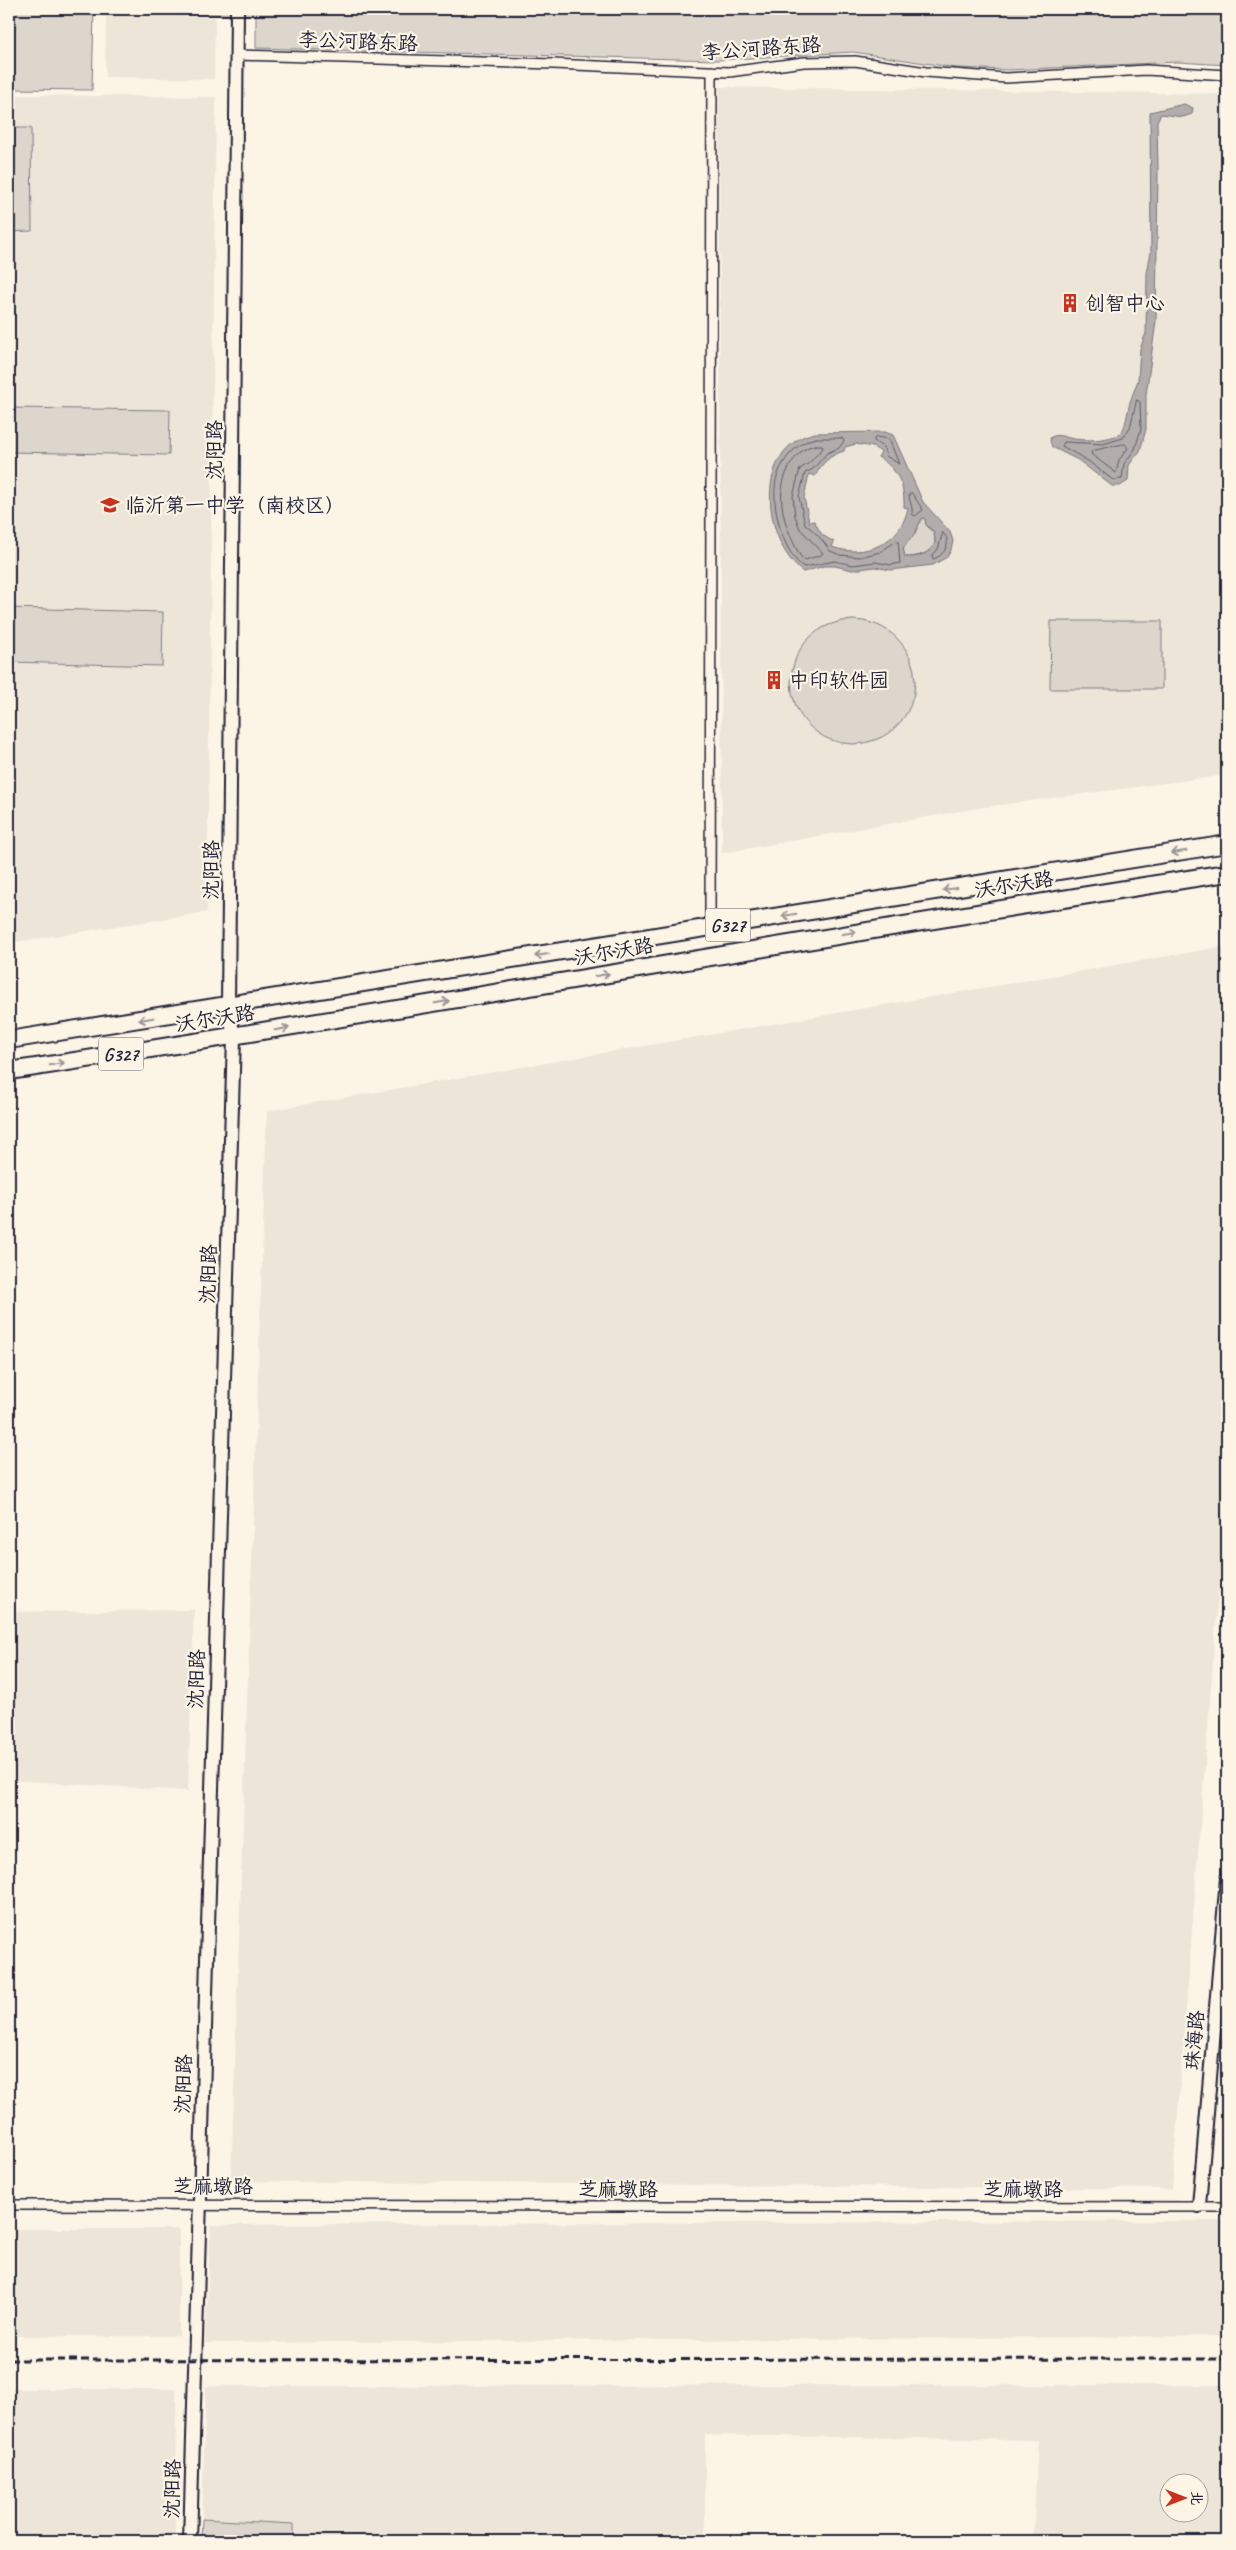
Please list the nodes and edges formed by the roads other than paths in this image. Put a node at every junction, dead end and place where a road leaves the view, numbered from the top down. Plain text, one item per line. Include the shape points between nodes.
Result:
1 (237, 9) edge
2 (236, 55) junction
3 (712, 71) junction
4 (1227, 75) edge
5 (1227, 844) edge
6 (1227, 872) edge
7 (710, 928) junction
8 (228, 1006) junction
9 (234, 1037) junction
10 (9, 1040) edge
11 (9, 1071) edge
12 (1227, 1878) edge
13 (199, 2204) junction
14 (9, 2205) edge
15 (1199, 2206) junction
16 (1227, 2207) edge
17 (190, 2541) edge

1 - 2 street, 沈阳路
2 - 3 street, 李公河路东路
2 - 8 street, 沈阳路
3 - 4 street, 李公河路东路 via 729,72 804,62 854,61 926,72 1006,78 1146,70
3 - 7 street
5 -> 7 highway, 沃尔沃路 / G327
9 -> 6 highway, 沃尔沃路 / G327 via 915,921
7 -> 8 highway, 沃尔沃路 / G327
8 - 9 street, 沈阳路
8 -> 10 highway, 沃尔沃路 / G327
11 -> 9 highway, 沃尔沃路 / G327
9 - 13 street, 沈阳路
12 - 15 street, 珠海路
13 - 14 street, 芝麻墩路
13 - 15 street, 芝麻墩路
13 - 17 street, 沈阳路
15 - 16 street, 芝麻墩路

